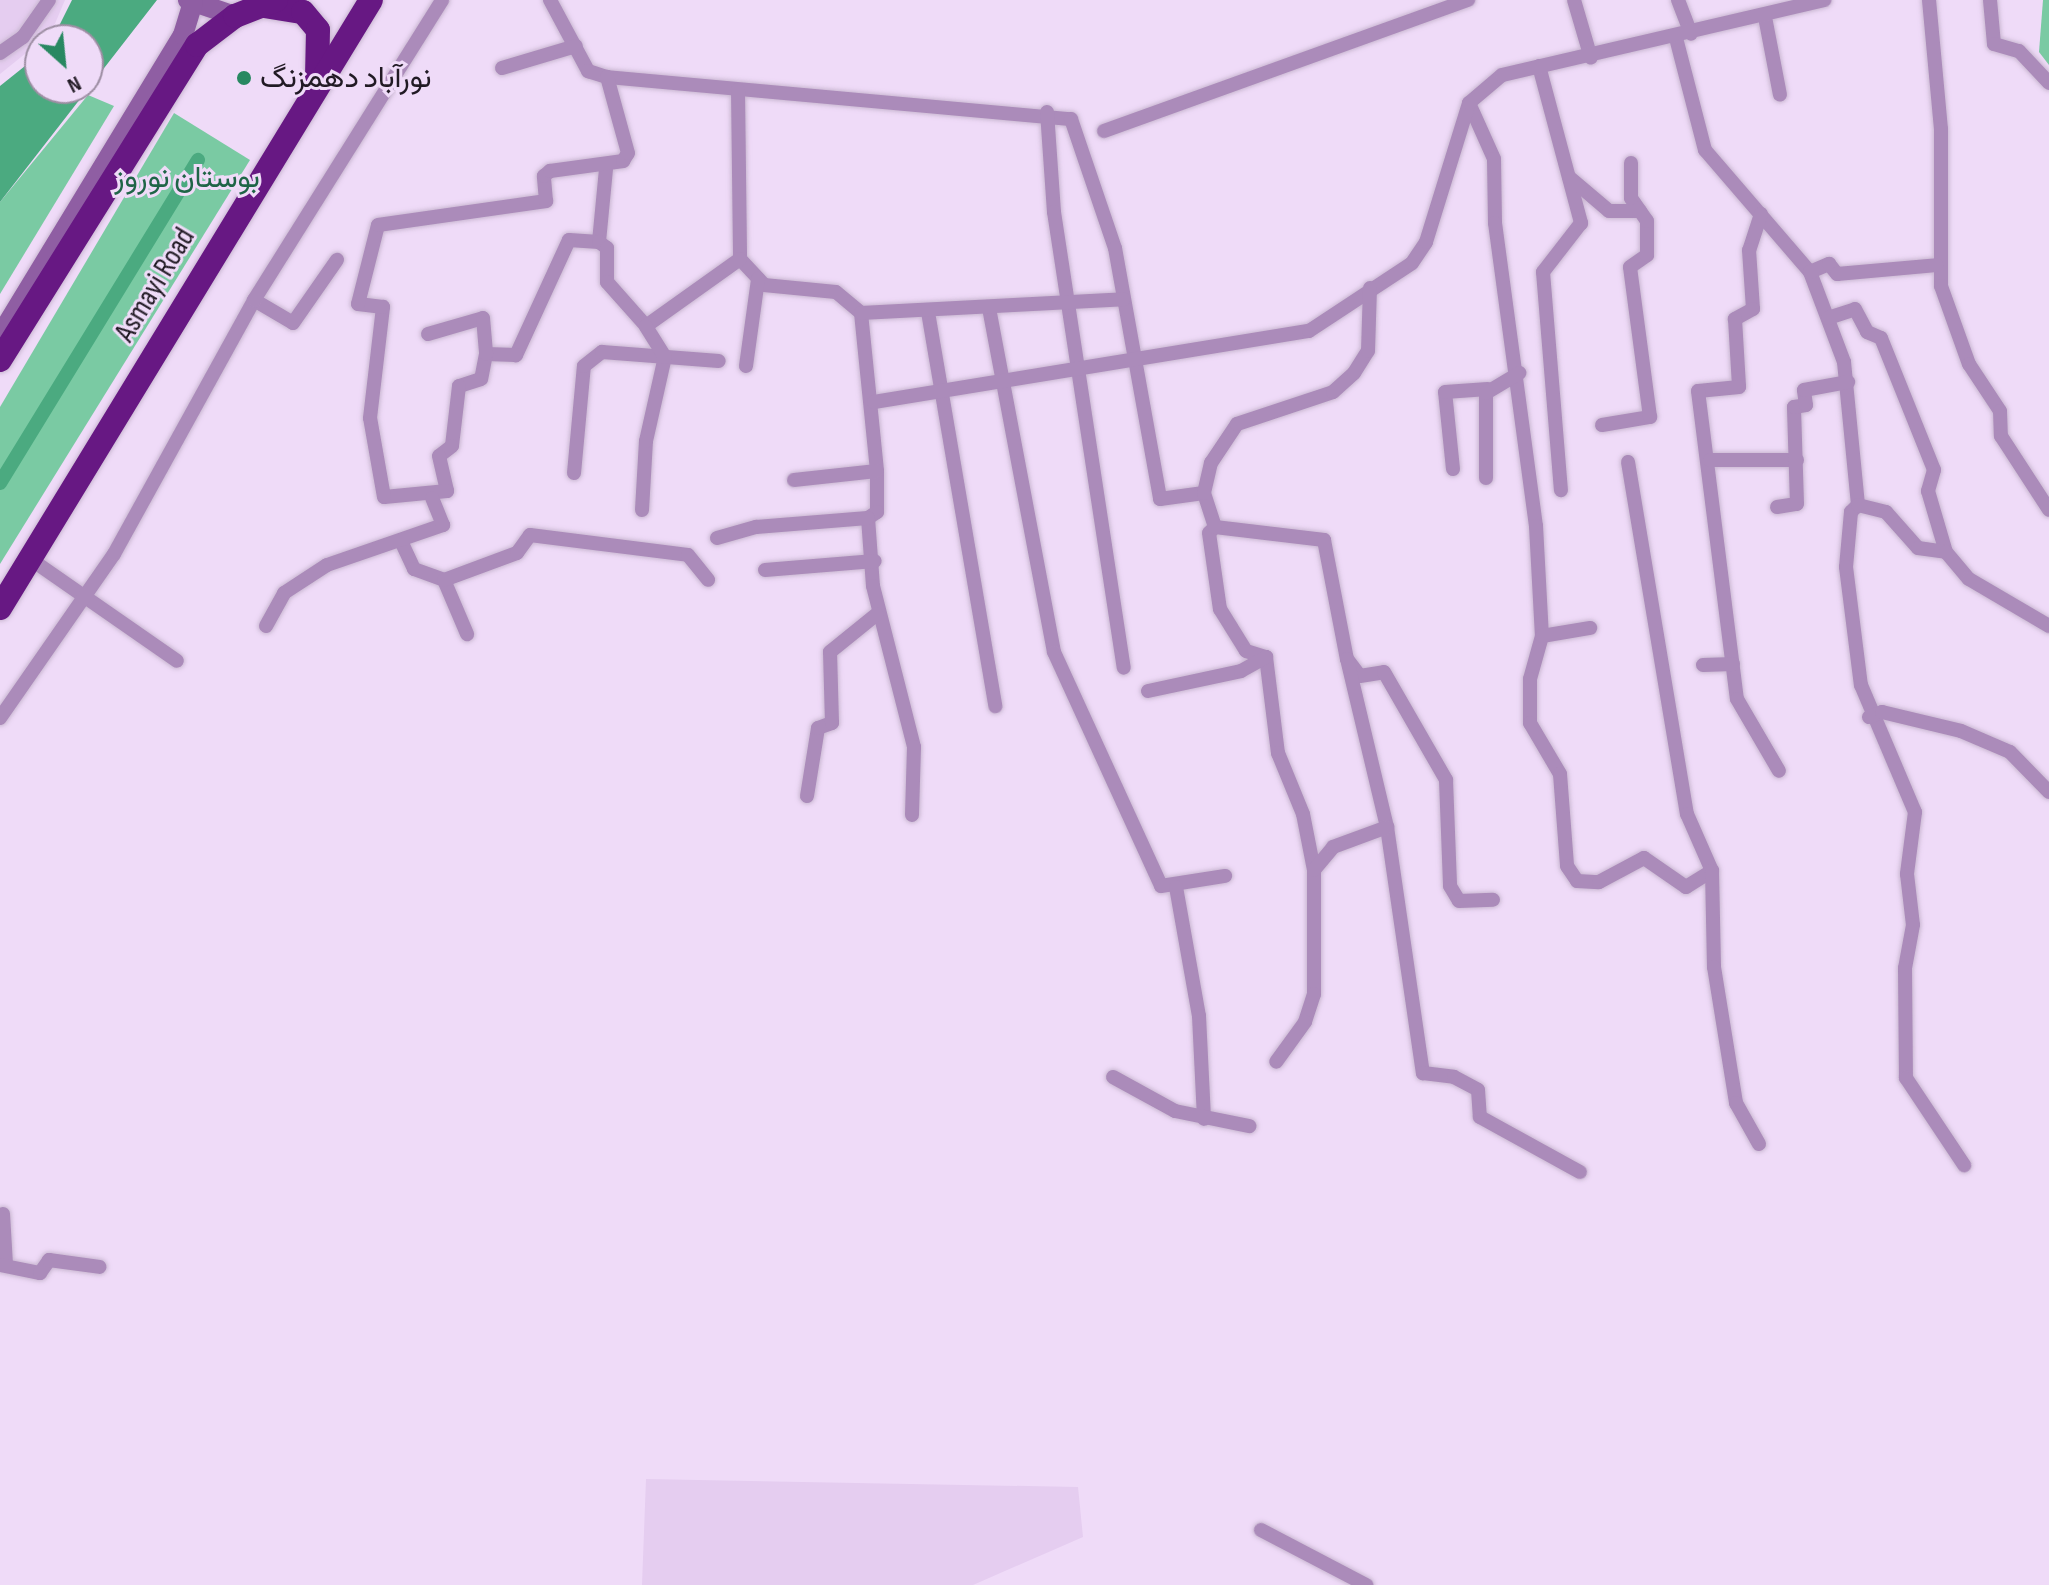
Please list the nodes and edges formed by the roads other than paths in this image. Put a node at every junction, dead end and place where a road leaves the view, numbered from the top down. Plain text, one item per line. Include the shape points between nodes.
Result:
1 (49, 0) edge
2 (371, 0) edge
3 (442, 0) edge
4 (550, 0) edge
5 (1468, 0) edge
6 (1574, 0) edge
7 (1678, 0) edge
8 (1824, 0) edge
9 (1929, 0) edge
10 (1990, 0) edge
11 (190, 2) edge
12 (270, 3) edge
13 (235, 16) junction
14 (1765, 17) junction
15 (1691, 34) junction
16 (1676, 38) junction
17 (576, 46) junction
18 (0, 53) edge
19 (1591, 58) junction
20 (1539, 66) junction
21 (502, 68) dead end
22 (607, 77) junction
23 (2049, 83) edge
24 (738, 90) junction
25 (314, 92) junction
26 (1780, 95) dead end
27 (1469, 103) junction
28 (1047, 112) junction
29 (1104, 131) dead end
30 (1631, 163) dead end
31 (606, 169) junction
32 (1568, 177) junction
33 (1640, 211) junction
34 (1761, 214) junction
35 (599, 242) junction
36 (740, 259) junction
37 (337, 260) dead end
38 (1937, 265) junction
39 (1810, 272) junction
40 (758, 279) junction
41 (1370, 288) junction
42 (1124, 299) junction
43 (254, 300) junction
44 (1068, 305) junction
45 (989, 308) junction
46 (928, 312) junction
47 (861, 313) junction
48 (1828, 318) junction
49 (646, 326) junction
50 (428, 334) dead end
51 (0, 336) edge
52 (486, 354) junction
53 (665, 357) junction
54 (0, 360) edge
55 (719, 361) dead end
56 (1141, 361) junction
57 (746, 366) dead end
58 (1519, 373) junction
59 (1077, 374) junction
60 (1848, 382) junction
61 (1007, 383) junction
62 (1488, 389) junction
63 (940, 394) junction
64 (874, 402) junction
65 (1602, 425) dead end
66 (1710, 460) junction
67 (1797, 460) junction
68 (1628, 462) dead end
69 (1453, 469) dead end
70 (877, 471) junction
71 (574, 473) dead end
72 (1486, 478) dead end
73 (794, 480) dead end
74 (1561, 490) dead end
75 (1204, 493) junction
76 (432, 498) junction
77 (1858, 505) junction
78 (1777, 507) dead end
79 (642, 510) dead end
80 (2049, 510) edge
81 (868, 518) junction
82 (1215, 527) junction
83 (717, 538) dead end
84 (401, 541) junction
85 (1946, 552) junction
86 (29, 558) junction
87 (875, 561) junction
88 (765, 570) dead end
89 (444, 580) junction
90 (708, 580) dead end
91 (83, 599) junction
92 (0, 608) edge
93 (877, 614) junction
94 (266, 626) dead end
95 (2049, 626) edge
96 (1590, 628) dead end
97 (467, 634) dead end
98 (1542, 636) junction
99 (1266, 657) junction
100 (1347, 659) junction
101 (177, 661) dead end
102 (1733, 664) junction
103 (1703, 665) dead end
104 (1124, 668) dead end
105 (1148, 691) dead end
106 (995, 706) dead end
107 (1869, 717) junction
108 (0, 718) edge
109 (1779, 771) dead end
110 (2049, 792) edge
111 (807, 796) dead end
112 (912, 815) dead end
113 (1387, 827) junction
114 (1314, 870) junction
115 (1712, 871) junction
116 (1225, 876) dead end
117 (1176, 887) junction
118 (1493, 900) dead end
119 (1276, 1062) dead end
120 (1113, 1077) dead end
121 (1204, 1119) junction
122 (1249, 1126) dead end
123 (1759, 1144) dead end
124 (1964, 1165) dead end
125 (1580, 1172) dead end
126 (3, 1214) dead end
127 (3, 1265) edge
128 (100, 1267) dead end
129 (1261, 1530) dead end
130 (1366, 1585) edge

1 - 18 street via 23,37
2 - 25 highway, Asmayi Road
3 - 43 street
4 - 17 street
5 - 29 street
6 - 19 street
7 - 15 street
8 - 14 street
9 - 38 street via 1941,129
10 - 23 street via 1994,44 2019,51
11 - 13 main road
11 - 51 main road via 183,35
12 - 13 highway
12 - 25 highway via 303,12 318,30
13 - 54 highway via 182,65
14 - 15 street
14 - 26 street
15 - 16 street
16 - 19 street
16 - 34 street via 1705,150
17 - 21 street
17 - 22 street via 588,71
19 - 20 street
20 - 27 street via 1502,75
20 - 32 street
22 - 24 street
22 - 31 street via 628,153
24 - 28 street
24 - 36 street
25 - 86 highway, Asmayi Road
27 - 41 street via 1426,242 1412,263
27 - 58 street via 1494,159 1495,223
28 - 42 street via 1071,119 1078,132
28 - 44 street
30 - 33 street via 1631,198
31 - 35 street
31 - 76 street via 550,171 544,176 546,201 378,225 358,304 383,307 370,418 375,460 384,497
32 - 33 street via 1609,211
32 - 74 street via 1581,223 1543,272
33 - 65 street via 1647,255 1630,267 1650,417
34 - 39 street
34 - 66 street via 1749,250 1753,309 1735,319 1739,387 1698,391
35 - 49 street via 607,248 607,282
35 - 52 street via 569,240 516,355
36 - 40 street
36 - 49 street
37 - 43 street via 293,323
38 - 39 street via 1837,274 1829,264
38 - 80 street via 1954,329 2000,411 2001,436
39 - 48 street
40 - 47 street via 771,288 836,292
40 - 57 street
41 - 56 street via 1340,317 1309,331
41 - 75 street via 1368,351 1354,373 1333,392 1237,424 1211,463
42 - 44 street
42 - 56 street
43 - 91 street
44 - 45 street
44 - 59 street
45 - 46 street
45 - 61 street
46 - 47 street
46 - 63 street
47 - 64 street
48 - 60 street
48 - 85 street via 1855,309 1867,332 1881,338 1934,470 1928,491
49 - 53 street
50 - 52 street via 483,318
52 - 76 street via 481,379 459,386 452,446 439,456 447,491
53 - 55 street
53 - 71 street via 609,349 584,366
53 - 79 street via 646,441
56 - 59 street
56 - 75 street via 1160,499
58 - 62 street
58 - 98 street
59 - 61 street
59 - 104 street
60 - 67 street via 1804,390 1806,405 1794,407
60 - 77 street
61 - 63 street
61 - 117 street via 1054,652 1156,879
62 - 69 street via 1445,392
62 - 72 street
63 - 64 street
63 - 106 street
64 - 70 street
66 - 67 street
66 - 102 street
67 - 78 street via 1797,504
68 - 115 street via 1687,814
70 - 73 street
70 - 81 street via 877,512
75 - 82 street
76 - 84 street via 443,525
77 - 85 street via 1886,512 1918,548
77 - 107 street via 1851,512 1846,567
81 - 83 street via 756,527
81 - 87 street
82 - 99 street via 1209,533 1220,609 1246,651
82 - 100 street via 1324,540
84 - 89 street via 414,569
84 - 94 street via 311,575 284,593
85 - 95 street via 1969,579
86 - 91 street
86 - 92 highway, Asmayi Road
87 - 88 street
87 - 93 street
89 - 90 street via 517,553 530,535 688,555
89 - 97 street
91 - 101 street
91 - 108 street
93 - 111 street via 830,652 832,723 818,728
93 - 112 street via 914,747
96 - 98 street
98 - 115 street via 1530,679 1530,723 1560,774 1570,877 1615,880 1644,858 1686,887
99 - 105 street via 1241,671
99 - 114 street via 1278,753 1303,814
100 - 113 street
100 - 118 street via 1360,676 1384,672 1446,780 1450,886 1457,897
102 - 103 street
102 - 109 street via 1745,718
107 - 110 street via 1882,712 1961,731 2010,752
107 - 124 street via 1905,774 1915,812 1907,874 1913,925 1905,968 1906,1078
113 - 114 street via 1333,847
113 - 125 street via 1423,1073 1454,1077 1478,1090 1480,1117
114 - 119 street via 1314,994 1305,1022
115 - 123 street via 1721,1023 1736,1103
116 - 117 street
117 - 121 street via 1199,1016
120 - 121 street
121 - 122 street
126 - 127 street
127 - 128 street via 40,1273 49,1260
129 - 130 street

